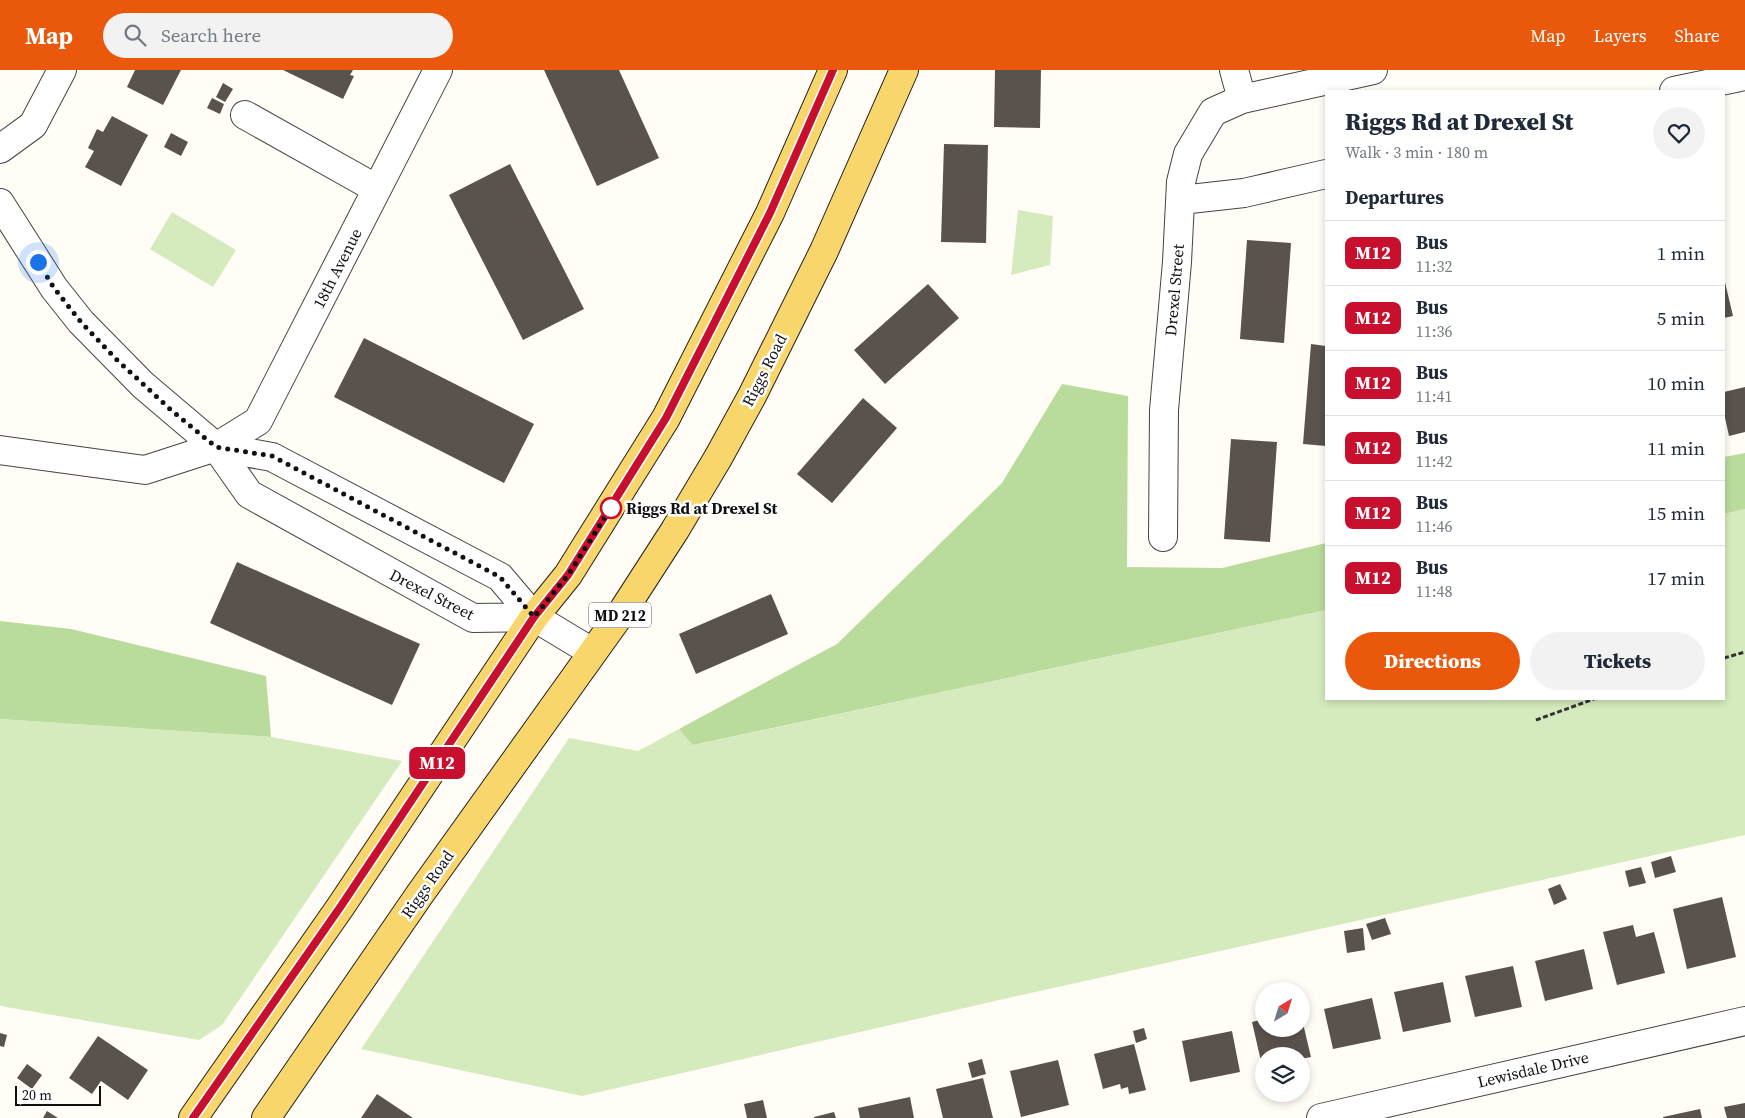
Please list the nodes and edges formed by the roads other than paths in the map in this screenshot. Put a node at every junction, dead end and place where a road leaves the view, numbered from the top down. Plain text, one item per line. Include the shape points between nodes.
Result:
1 (62, 70) edge
2 (438, 70) edge
3 (833, 70) edge
4 (904, 70) edge
5 (1234, 70) edge
6 (1374, 70) edge
7 (1745, 76) edge
8 (1679, 90) edge
9 (1242, 99) junction
10 (245, 115) dead end
11 (0, 150) edge
12 (1325, 174) edge
13 (377, 189) junction
14 (1180, 200) junction
15 (0, 203) edge
16 (216, 447) junction
17 (0, 450) edge
18 (1162, 537) dead end
19 (534, 617) junction
20 (592, 652) junction
21 (1745, 1021) edge
22 (193, 1118) edge
23 (266, 1118) edge
24 (1321, 1118) edge

1 - 11 street via 34,124
2 - 13 street, 18th Avenue
3 - 19 main road via 770,213 666,418 568,575
4 - 20 main road, Riggs Road / MD 212 via 824,251 752,396 675,530
5 - 9 street
6 - 9 street, Drexel Street
7 - 8 street
9 - 14 street, Drexel Street via 1213,112 1208,120 1188,154
10 - 13 street
12 - 14 street via 1244,193
13 - 16 street, 18th Avenue via 258,421
14 - 18 street, Drexel Street via 1164,410
15 - 16 street, Drexel Street via 54,288 81,322 143,385
16 - 17 street via 145,470
16 - 19 street via 272,456 500,577
16 - 19 street, Drexel Street via 249,494 474,618
19 - 20 street
19 - 22 main road via 341,906
20 - 23 main road, Riggs Road / MD 212
21 - 24 street, Lewisdale Drive

